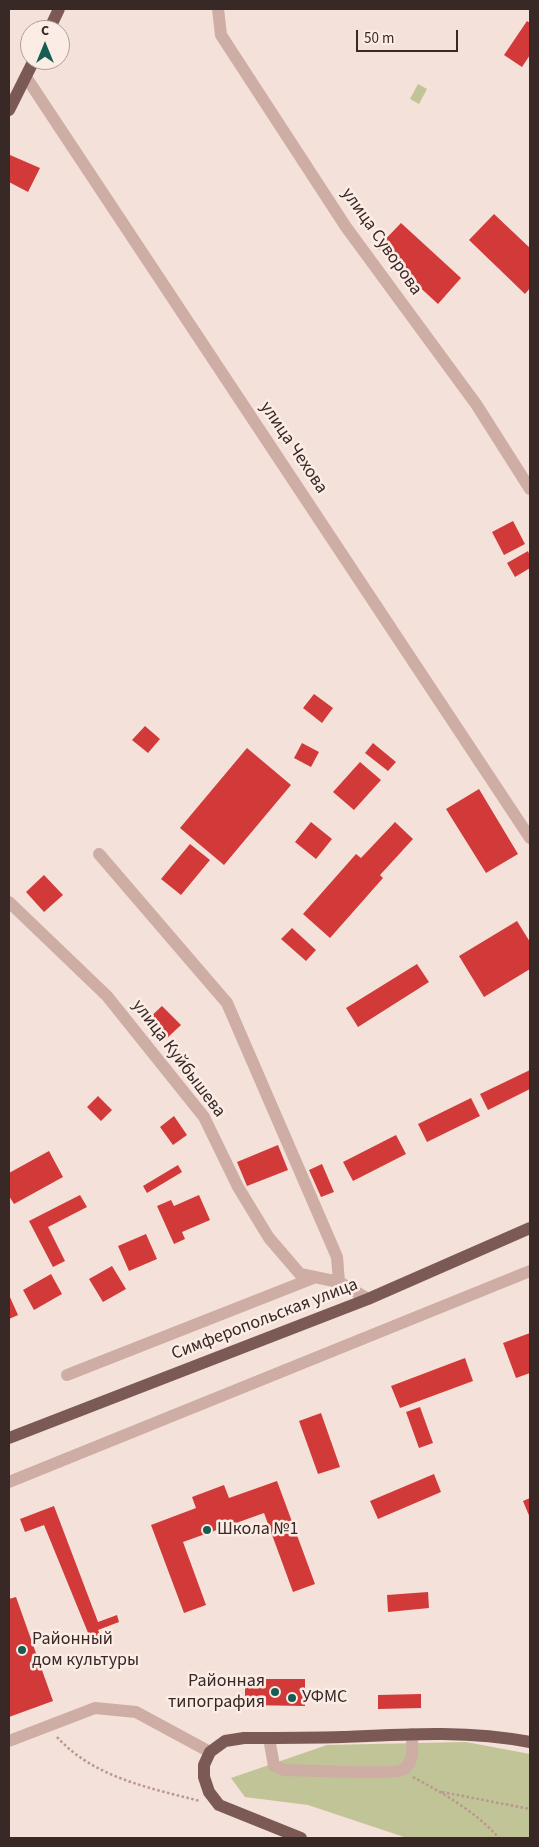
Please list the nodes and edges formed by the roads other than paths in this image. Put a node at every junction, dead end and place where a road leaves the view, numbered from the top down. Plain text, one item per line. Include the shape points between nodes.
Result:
1 (218, 9) edge
2 (29, 70) edge
3 (26, 77) junction
4 (9, 110) edge
5 (530, 490) edge
6 (530, 838) edge
7 (99, 854) dead end
8 (10, 905) edge
9 (530, 1228) edge
10 (530, 1271) edge
11 (316, 1277) junction
12 (339, 1282) junction
13 (368, 1299) junction
14 (67, 1375) dead end
15 (9, 1438) edge
16 (9, 1482) edge
17 (412, 1734) junction
18 (269, 1738) junction
19 (9, 1742) edge
20 (530, 1742) edge
21 (210, 1752) junction
22 (301, 1838) edge

1 - 5 street, улица Суворова via 221,35 346,226 476,404
2 - 3 main road
3 - 4 main road
3 - 6 street, улица Чехова
7 - 12 street via 227,1003 337,1257
8 - 11 street, улица Куйбышева via 107,996 150,1048 204,1117 238,1187 269,1238 300,1274
9 - 13 main road, Симферопольская улица
10 - 16 street
11 - 12 street, улица Куйбышева
11 - 14 street
12 - 13 street, улица Куйбышева
13 - 15 main road, Симферопольская улица
17 - 18 main road
17 - 18 street via 412,1753 402,1770 285,1770 274,1766
17 - 20 main road via 506,1737
18 - 21 main road via 225,1741
19 - 21 street via 95,1708 136,1712
21 - 22 main road via 204,1764 204,1777 209,1792 220,1805

